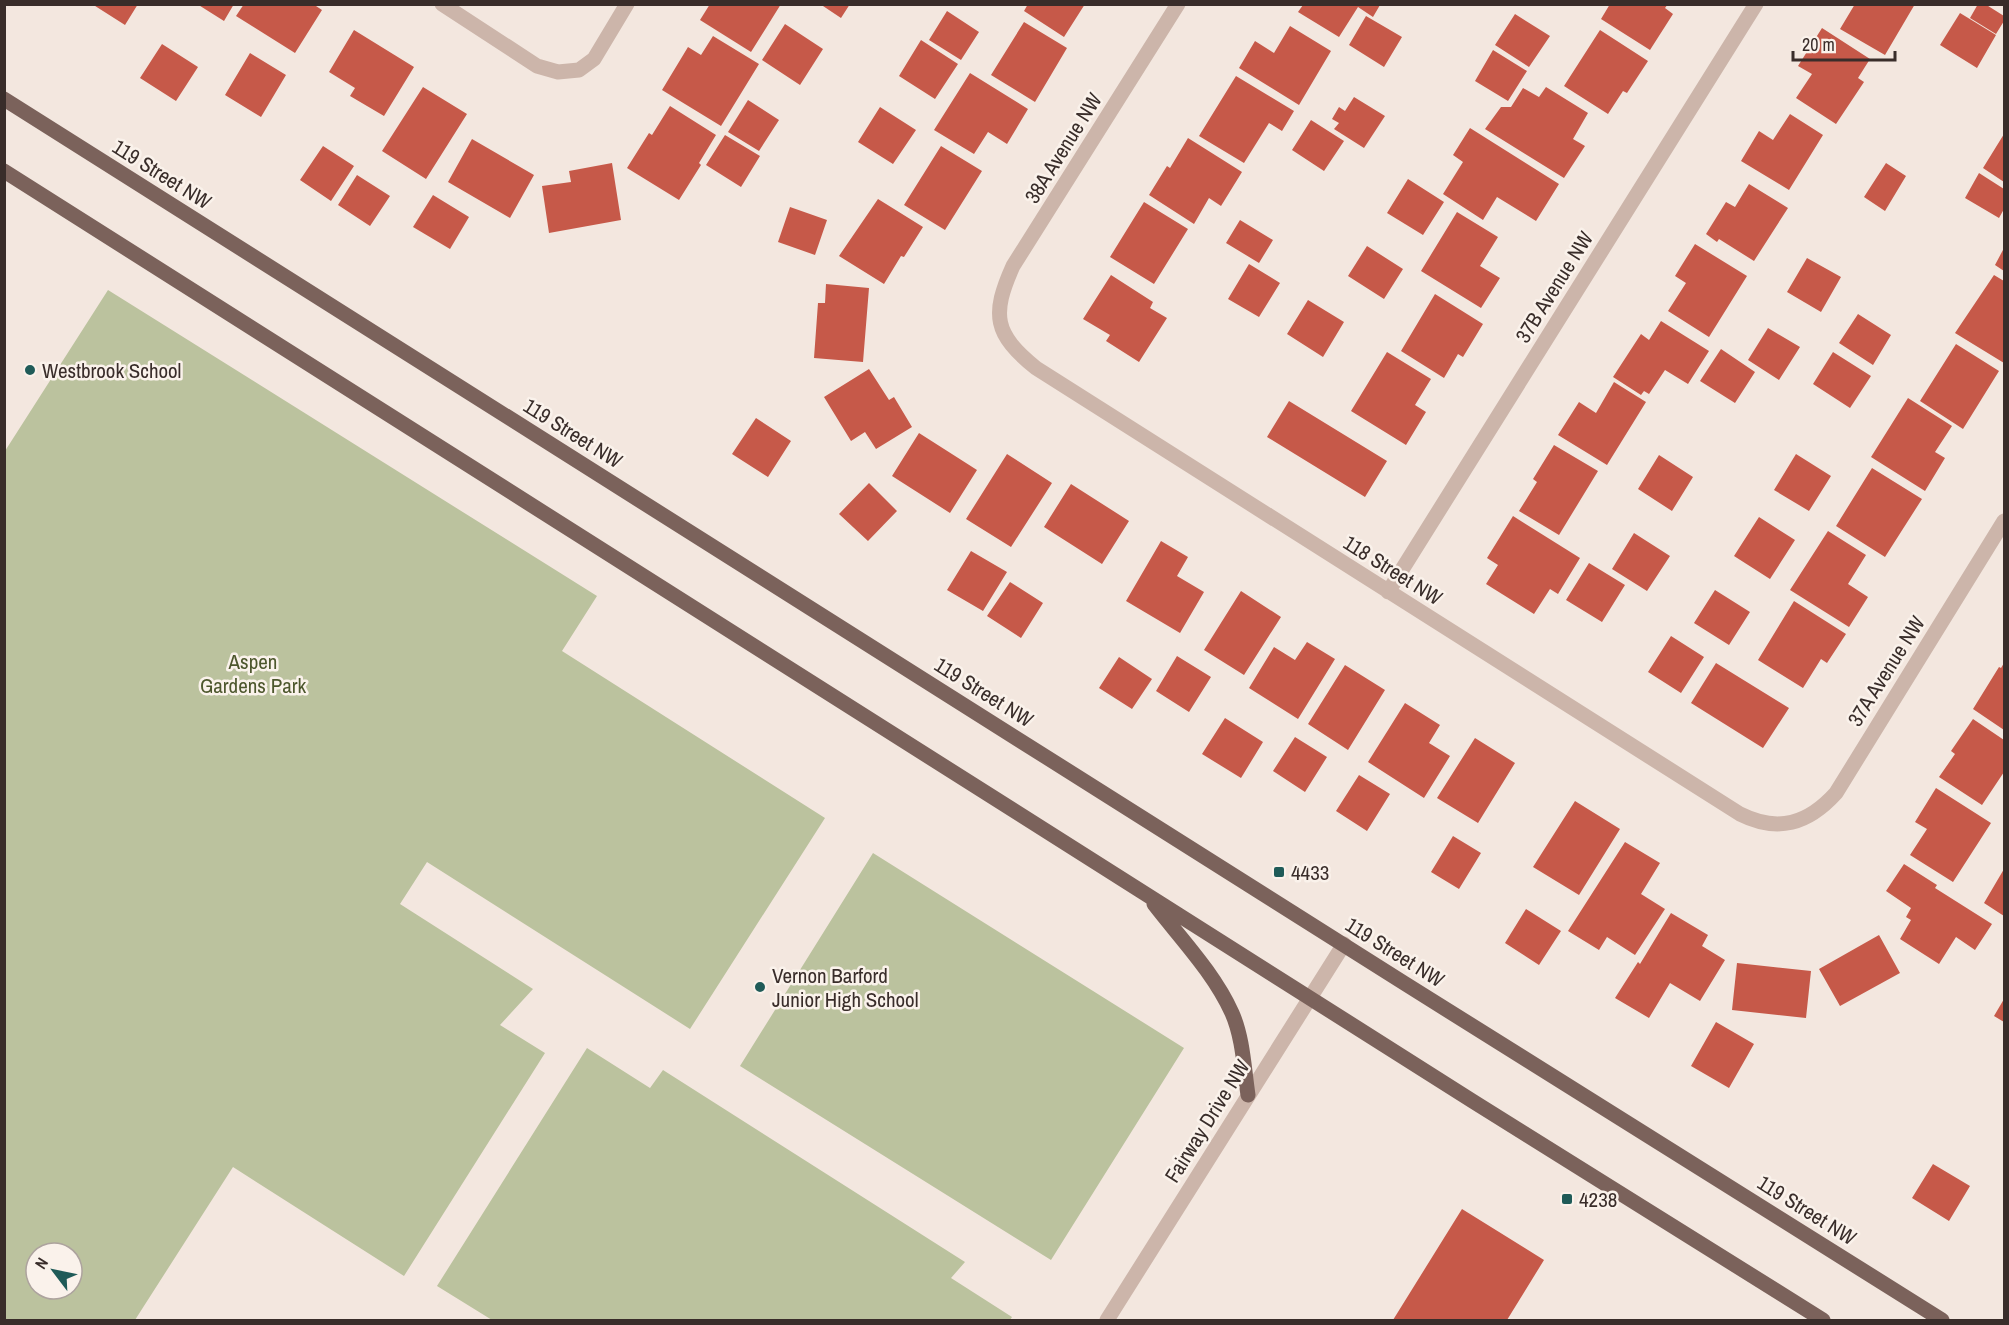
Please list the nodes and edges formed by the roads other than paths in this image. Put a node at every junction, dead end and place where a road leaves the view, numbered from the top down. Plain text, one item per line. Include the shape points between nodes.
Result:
1 (442, 4) edge
2 (627, 4) edge
3 (1178, 4) edge
4 (1756, 4) edge
5 (4, 99) edge
6 (4, 171) edge
7 (1000, 321) joint
8 (2004, 521) edge
9 (1388, 592) junction
10 (1786, 824) joint
11 (1147, 895) junction
12 (1344, 944) junction
13 (1310, 997) junction
14 (1248, 1095) junction
15 (1107, 1320) edge
16 (1823, 1320) edge
17 (1942, 1320) edge

1 - 2 street via 537,66 558,72 579,70 594,59
3 - 7 street, 38A Avenue NW via 1013,266 1004,285
4 - 9 street, 37B Avenue NW
5 - 12 main road, 119 Street NW
6 - 11 main road
7 - 9 street, 118 Street NW via 1006,340 1036,368
8 - 10 street, 37A Avenue NW via 1836,793 1804,819
9 - 10 street, 118 Street NW via 1740,814 1753,820
11 - 13 main road
11 - 14 main road via 1214,982 1232,1015
12 - 13 street, Fairway Drive NW
12 - 17 main road, 119 Street NW
13 - 14 street, Fairway Drive NW
13 - 16 main road
14 - 15 street, Fairway Drive NW

